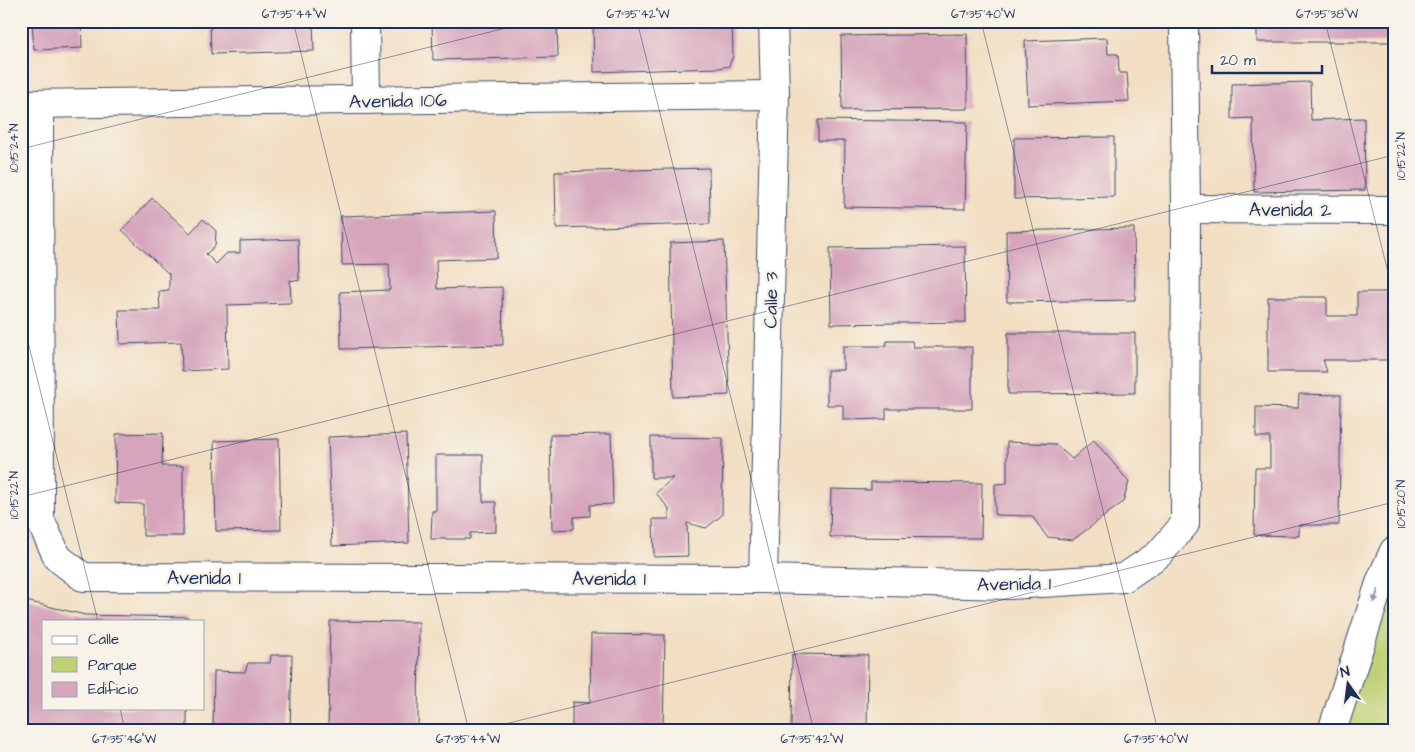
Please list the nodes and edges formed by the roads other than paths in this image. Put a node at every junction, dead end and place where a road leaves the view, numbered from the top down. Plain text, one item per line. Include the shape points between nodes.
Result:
1 (365, 21) edge
2 (773, 21) edge
3 (1184, 21) edge
4 (776, 95) junction
5 (366, 100) junction
6 (30, 104) edge
7 (1186, 209) junction
8 (1394, 210) edge
9 (1394, 551) edge
10 (763, 579) junction
11 (1332, 731) edge

1 - 5 street
2 - 4 street, Calle 3
3 - 7 street, Avenida 1
4 - 5 street, Avenida 106
4 - 10 street, Calle 3
5 - 6 street, Avenida 106
6 - 10 street, Avenida 1 via 40,520 58,558 83,577
7 - 8 street, Avenida 2
7 - 10 street, Avenida 1 via 1185,524 1159,554 1124,578 1009,585
9 -> 11 street via 1381,580

